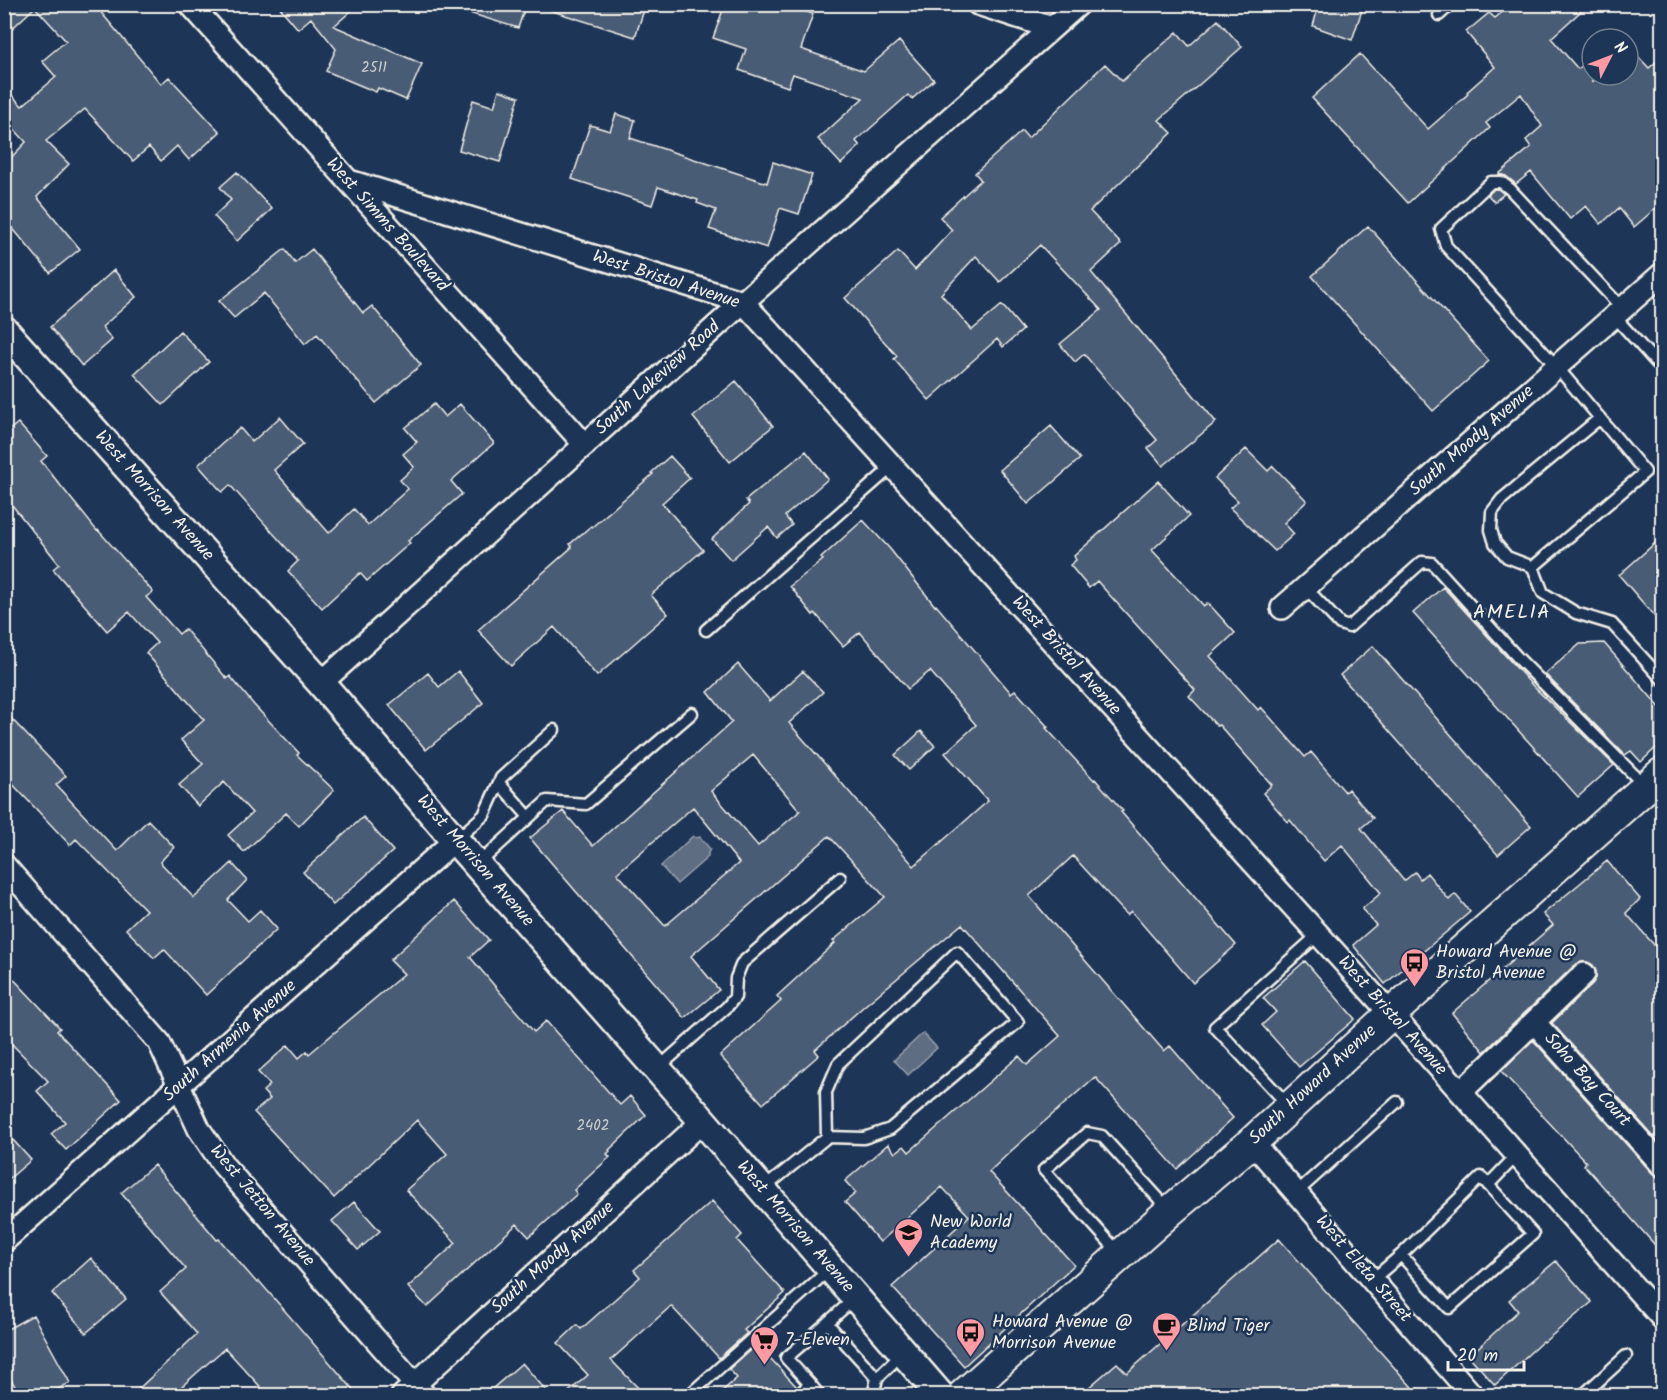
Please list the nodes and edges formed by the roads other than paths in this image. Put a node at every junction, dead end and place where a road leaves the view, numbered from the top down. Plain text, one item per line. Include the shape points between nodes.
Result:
1 (190, 4) edge
2 (978, 4) edge
3 (1078, 4) edge
4 (1451, 4) edge
5 (1439, 15) dead end
6 (1052, 28) junction
7 (349, 182) junction
8 (1662, 274) edge
9 (743, 302) junction
10 (1619, 313) junction
11 (4, 330) edge
12 (1557, 367) junction
13 (1662, 369) edge
14 (1600, 418) junction
15 (585, 445) junction
16 (893, 466) junction
17 (1533, 567) junction
18 (1305, 587) junction
19 (1282, 608) dead end
20 (706, 630) dead end
21 (1662, 679) edge
22 (321, 683) junction
23 (692, 713) dead end
24 (554, 730) dead end
25 (1654, 780) edge
26 (499, 783) junction
27 (529, 817) junction
28 (456, 840) junction
29 (4, 865) edge
30 (477, 865) junction
31 (840, 878) dead end
32 (1319, 934) junction
33 (1584, 974) dead end
34 (1391, 1014) junction
35 (1535, 1023) junction
36 (657, 1069) junction
37 (179, 1087) junction
38 (1461, 1092) junction
39 (1397, 1102) dead end
40 (1290, 1107) junction
41 (703, 1121) junction
42 (827, 1137) junction
43 (1252, 1142) junction
44 (1517, 1155) junction
45 (1662, 1165) edge
46 (1488, 1185) junction
47 (763, 1190) junction
48 (1296, 1193) junction
49 (1170, 1212) junction
50 (4, 1241) edge
51 (1401, 1255) junction
52 (1121, 1256) junction
53 (831, 1268) junction
54 (1372, 1280) junction
55 (856, 1297) junction
56 (1662, 1318) edge
57 (827, 1323) junction
58 (904, 1352) junction
59 (1626, 1356) dead end
60 (877, 1378) junction
61 (810, 1384) junction
62 (414, 1392) edge
63 (688, 1395) edge
64 (797, 1395) edge
65 (819, 1395) edge
66 (873, 1395) edge
67 (942, 1395) edge
68 (962, 1395) edge
69 (1473, 1395) edge
70 (1582, 1395) edge

1 - 7 street, West Simms Boulevard
2 - 6 street
3 - 6 street, South Lakeview Road
4 - 5 lane
6 - 9 street, South Lakeview Road
7 - 9 street, West Bristol Avenue
7 - 15 street, West Simms Boulevard
8 - 10 street, South Moody Avenue
9 - 15 street, South Lakeview Road
9 - 16 street, West Bristol Avenue
10 - 12 street, South Moody Avenue
10 - 12 lane via 1510,189 1501,182 1491,182 1441,229 1446,246
10 - 13 lane
11 - 22 street, West Morrison Avenue
12 - 14 lane
12 - 18 street, South Moody Avenue
14 - 17 lane via 1645,472
14 - 17 lane via 1492,512 1495,543 1507,557
15 - 22 street, South Lakeview Road
16 - 20 lane
16 - 32 street, West Bristol Avenue
17 - 21 lane via 1543,593 1576,613 1612,624
18 - 19 street, South Moody Avenue
18 - 25 lane via 1340,624 1349,627 1422,562 1432,563 1519,659
22 - 28 street, West Morrison Avenue
23 - 27 lane via 586,804 547,801
24 - 26 lane
25 - 34 main road, South Howard Avenue
26 - 27 lane
26 - 28 lane via 484,815
27 - 30 lane
28 - 30 street, West Morrison Avenue
28 - 37 street, South Armenia Avenue
29 - 37 street, West Jetton Avenue via 159,1042
30 - 36 street, West Morrison Avenue
31 - 36 lane via 742,963 735,997 728,1007
32 - 34 street, West Bristol Avenue
32 - 40 lane via 1215,1027
33 - 35 street
34 - 38 street, West Bristol Avenue
34 - 40 main road, South Howard Avenue
35 - 38 street
35 - 45 street, Soho Bay Court
36 - 41 street, West Morrison Avenue
37 - 50 street, South Armenia Avenue
37 - 62 street, West Jetton Avenue via 199,1129 224,1166
38 - 44 street, West Bristol Avenue
39 - 48 lane
40 - 43 main road, South Howard Avenue
41 - 47 street, West Morrison Avenue
41 - 62 street, South Moody Avenue
42 - 42 lane via 864,1138 890,1129 1018,1022 957,952 838,1064 826,1092
42 - 47 lane
43 - 48 street, West Eleta Street
43 - 49 main road, South Howard Avenue
44 - 46 lane
44 - 56 street, West Bristol Avenue
46 - 51 lane via 1481,1177
46 - 51 lane via 1533,1234 1449,1308
47 - 53 street, West Morrison Avenue
48 - 54 street, West Eleta Street
49 - 52 main road, South Howard Avenue
49 - 52 lane via 1102,1136 1087,1133 1044,1170
51 - 54 lane
52 - 68 main road, South Howard Avenue
53 - 55 street, West Morrison Avenue
53 - 63 lane
54 - 69 street, West Eleta Street
55 - 57 lane
55 - 58 street, West Morrison Avenue
57 - 60 lane
57 - 61 lane via 786,1358
58 - 60 lane
58 - 67 street, West Morrison Avenue
59 - 70 lane
60 - 66 lane
61 - 64 lane
61 - 65 lane

